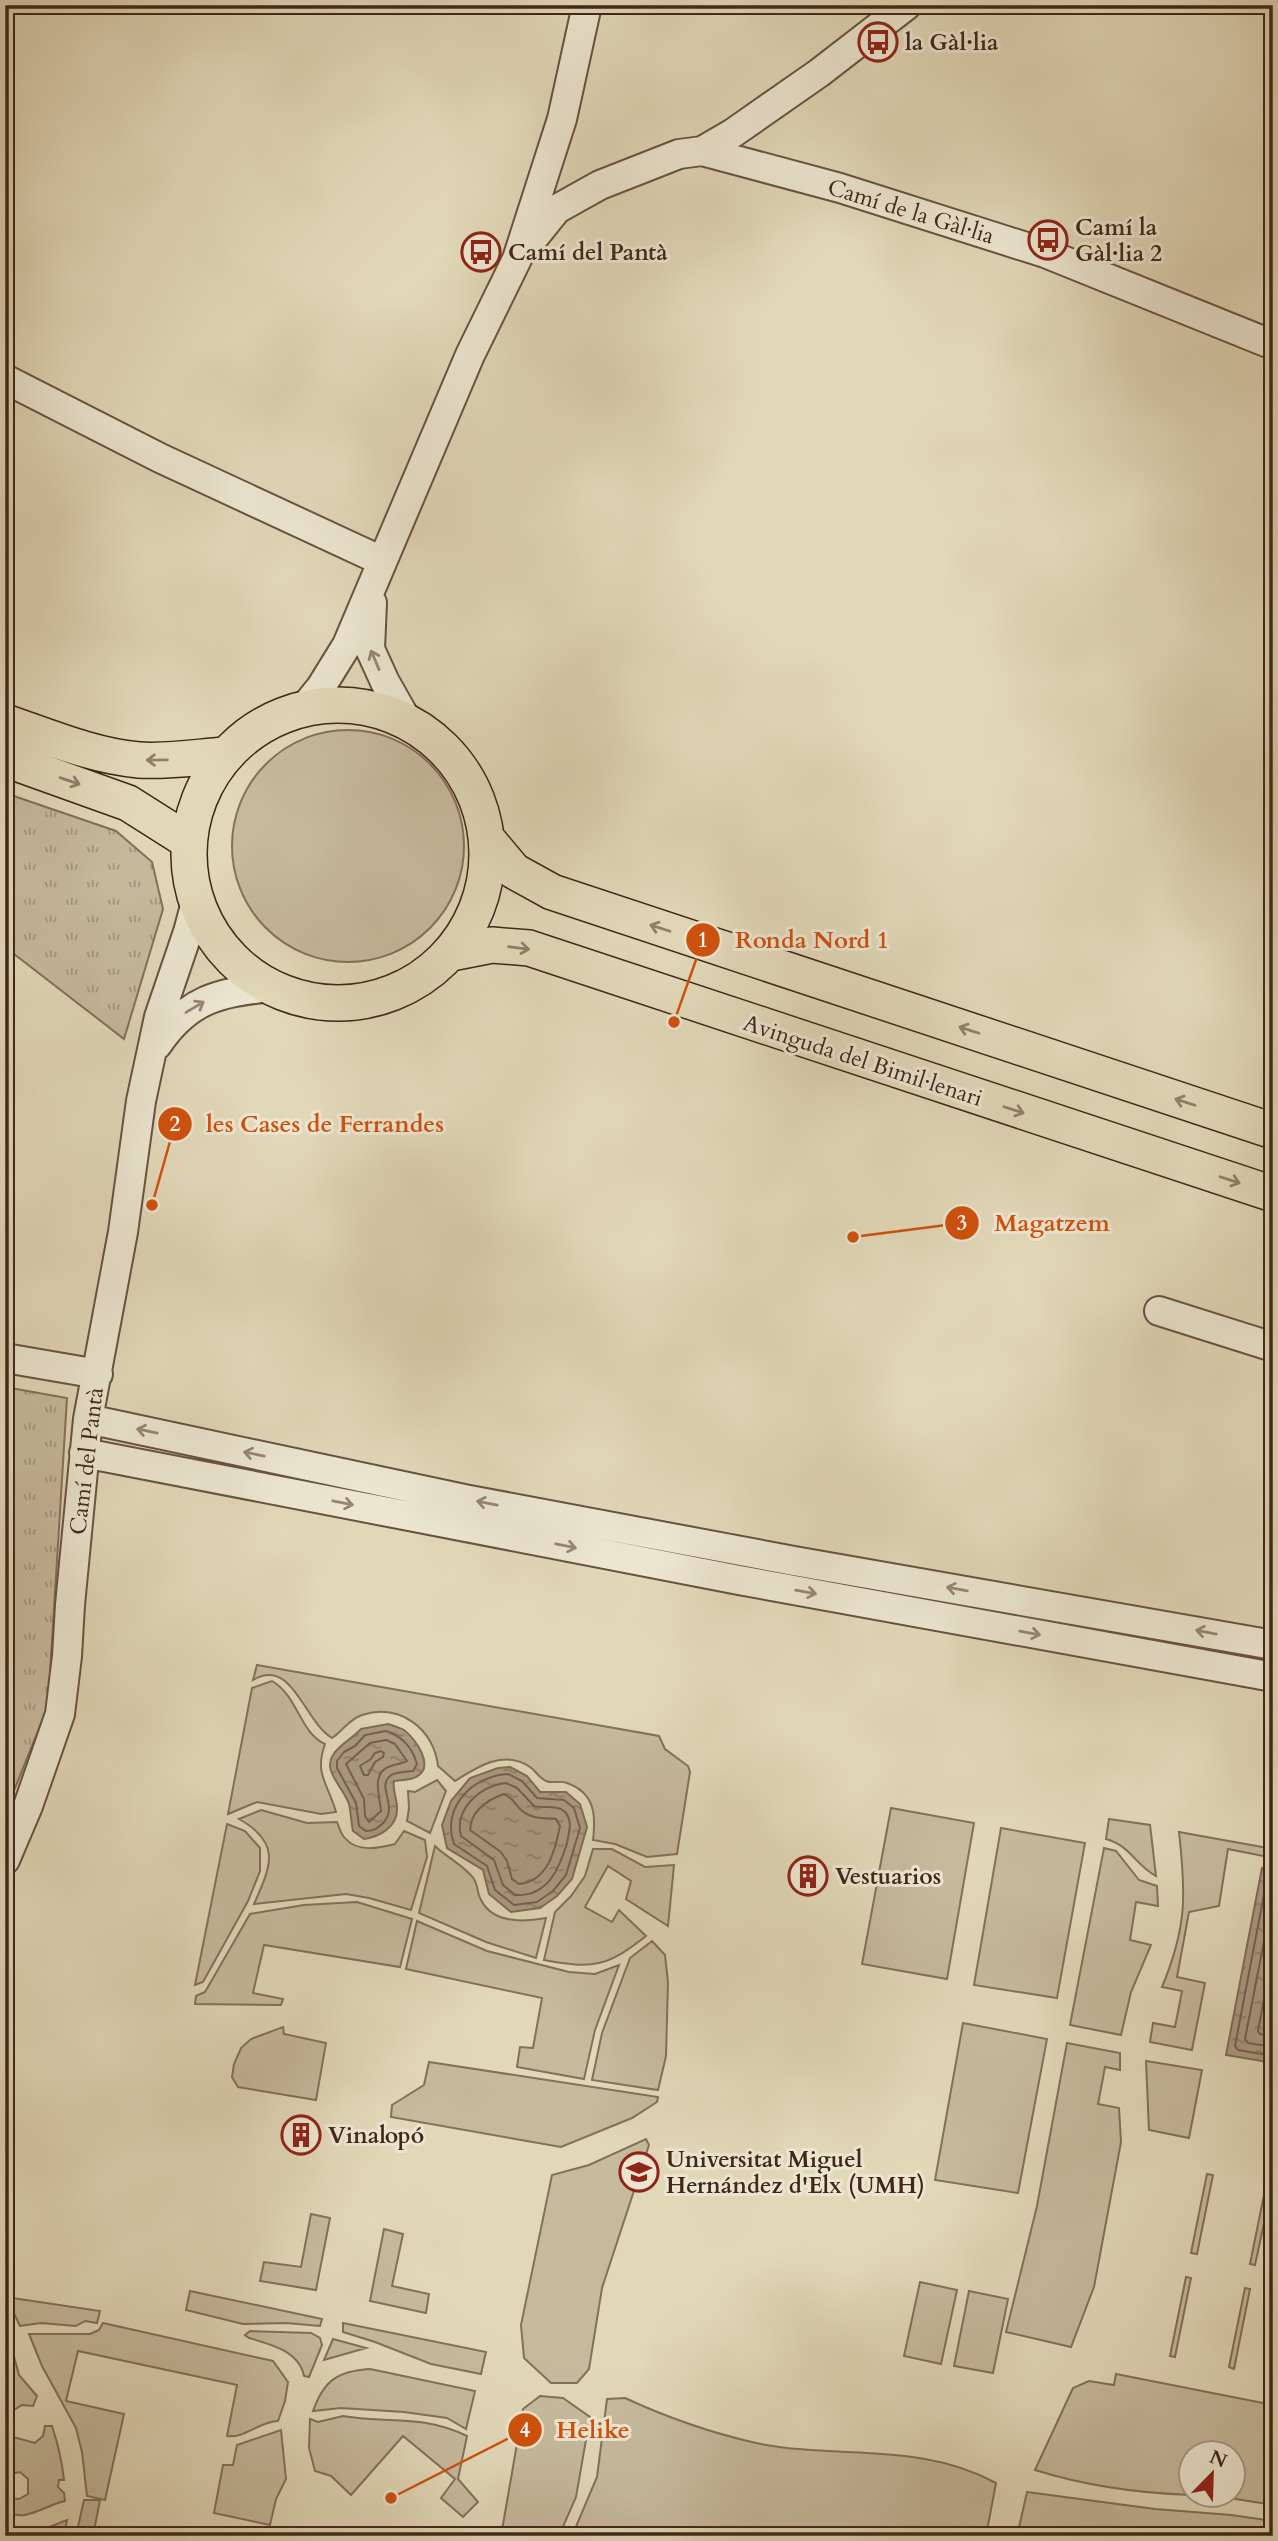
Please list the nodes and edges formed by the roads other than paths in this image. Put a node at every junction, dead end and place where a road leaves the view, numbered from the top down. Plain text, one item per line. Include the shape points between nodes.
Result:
1 (587, 5) edge
2 (907, 5) edge
3 (702, 150) junction
4 (517, 259) junction
5 (1273, 345) edge
6 (5, 379) edge
7 (377, 573) junction
8 (304, 708) junction
9 (407, 720) junction
10 (5, 722) edge
11 (225, 755) junction
12 (5, 759) edge
13 (488, 840) junction
14 (188, 841) junction
15 (196, 902) junction
16 (451, 953) junction
17 (270, 987) junction
18 (150, 1056) junction
19 (1273, 1131) edge
20 (1273, 1194) edge
21 (1158, 1311) dead end
22 (1273, 1348) edge
23 (5, 1358) edge
24 (98, 1374) junction
25 (88, 1419) junction
26 (84, 1453) junction
27 (1273, 1645) edge
28 (1273, 1677) edge
29 (5, 1860) edge

1 - 4 street via 562,118
2 - 3 street via 819,73
3 - 4 street via 679,154 600,185 557,209
3 - 5 street, Camí de la Gàl·lia via 1045,253
4 - 7 street via 470,355
6 - 7 street
7 - 8 street via 347,645
9 -> 7 street via 370,649
8 - 9 main road via 349,704
8 - 11 main road via 249,733
9 - 13 main road via 433,738 460,767 480,803
11 -> 10 main road via 127,758 97,753
11 - 14 main road via 199,796
12 -> 14 main road via 128,803
13 - 16 main road via 487,875 479,908
19 -> 13 main road via 552,892 514,871
14 - 15 main road
15 - 17 main road via 225,952
15 - 18 street, Camí del Pantà
16 - 17 main road via 414,984 375,999 319,1003
16 -> 20 main road, Avinguda del Bimil·lenari via 492,945 529,948
18 -> 17 street, Camí del Pantà via 172,1024 193,1006 217,995
18 - 24 street, Camí del Pantà
21 - 22 street
23 - 24 street
24 - 25 street, Camí del Pantà
25 - 26 street, Camí del Pantà
27 -> 25 street via 464,1499
26 -> 28 street via 739,1580
26 - 29 street, Camí del Pantà via 60,1714

